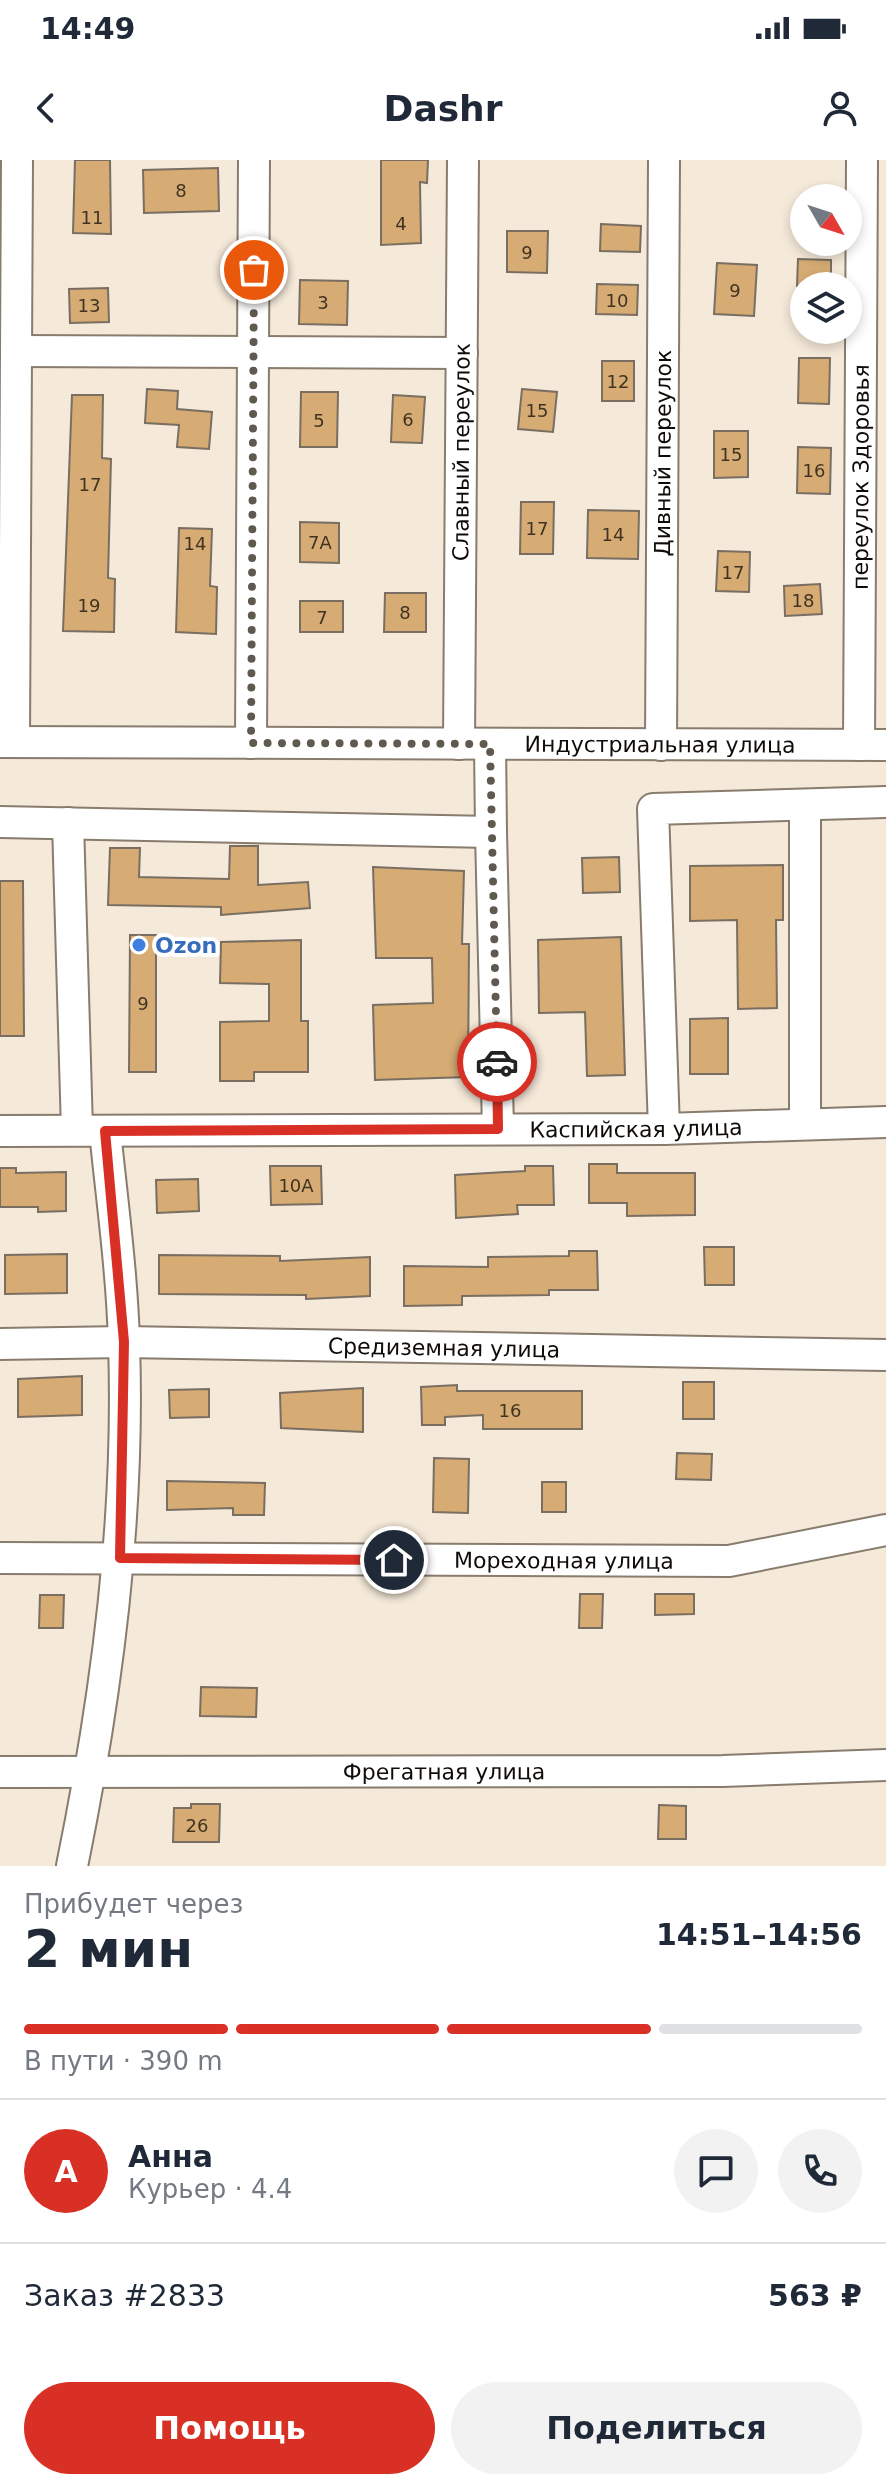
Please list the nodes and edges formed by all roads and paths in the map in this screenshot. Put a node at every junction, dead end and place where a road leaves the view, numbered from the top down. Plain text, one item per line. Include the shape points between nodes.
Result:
1 (17, 160) edge
2 (254, 160) edge
3 (463, 160) edge
4 (664, 160) edge
5 (862, 160) edge
6 (16, 351) junction
7 (253, 352) junction
8 (462, 353) junction
9 (7, 742) edge
10 (251, 743) junction
11 (459, 744) junction
12 (490, 744) junction
13 (661, 745) junction
14 (872, 745) edge
15 (886, 802) edge
16 (805, 805) junction
17 (0, 822) edge
18 (68, 823) junction
19 (491, 832) junction
20 (886, 1122) edge
21 (805, 1124) junction
22 (498, 1129) junction
23 (664, 1129) junction
24 (91, 1130) junction
25 (0, 1131) edge
26 (124, 1342) junction
27 (0, 1344) edge
28 (886, 1355) edge
29 (886, 1530) edge
30 (0, 1558) edge
31 (120, 1558) junction
32 (886, 1765) edge
33 (92, 1771) junction
34 (0, 1772) edge
35 (72, 1866) edge

1 - 6 street
2 - 7 street
3 - 8 street, Славный переулок
4 - 13 street, Дивный переулок
5 - 14 street, переулок Здоровья
6 - 7 street
6 - 9 street
7 - 8 street
7 - 10 street
8 - 11 street, Славный переулок
9 - 10 street, Индустриальная улица
10 - 11 street, Индустриальная улица
11 - 12 street, Индустриальная улица
12 - 13 street, Индустриальная улица
12 - 19 street
13 - 14 street, Индустриальная улица
15 - 16 street
16 - 21 street
16 - 23 street via 653,809
17 - 18 street
18 - 19 street
18 - 24 street
19 - 22 street
20 - 21 street, Каспийская улица
21 - 23 street, Каспийская улица
22 - 23 street, Каспийская улица
22 - 24 street, Каспийская улица
24 - 25 street, Каспийская улица
24 - 26 street
26 - 27 street, Средиземная улица
26 - 28 street, Средиземная улица
26 - 31 street
29 - 31 street, Мореходная улица via 729,1561
30 - 31 street, Мореходная улица
31 - 33 street
32 - 33 street, Фрегатная улица via 723,1771
33 - 34 street, Фрегатная улица
33 - 35 street

